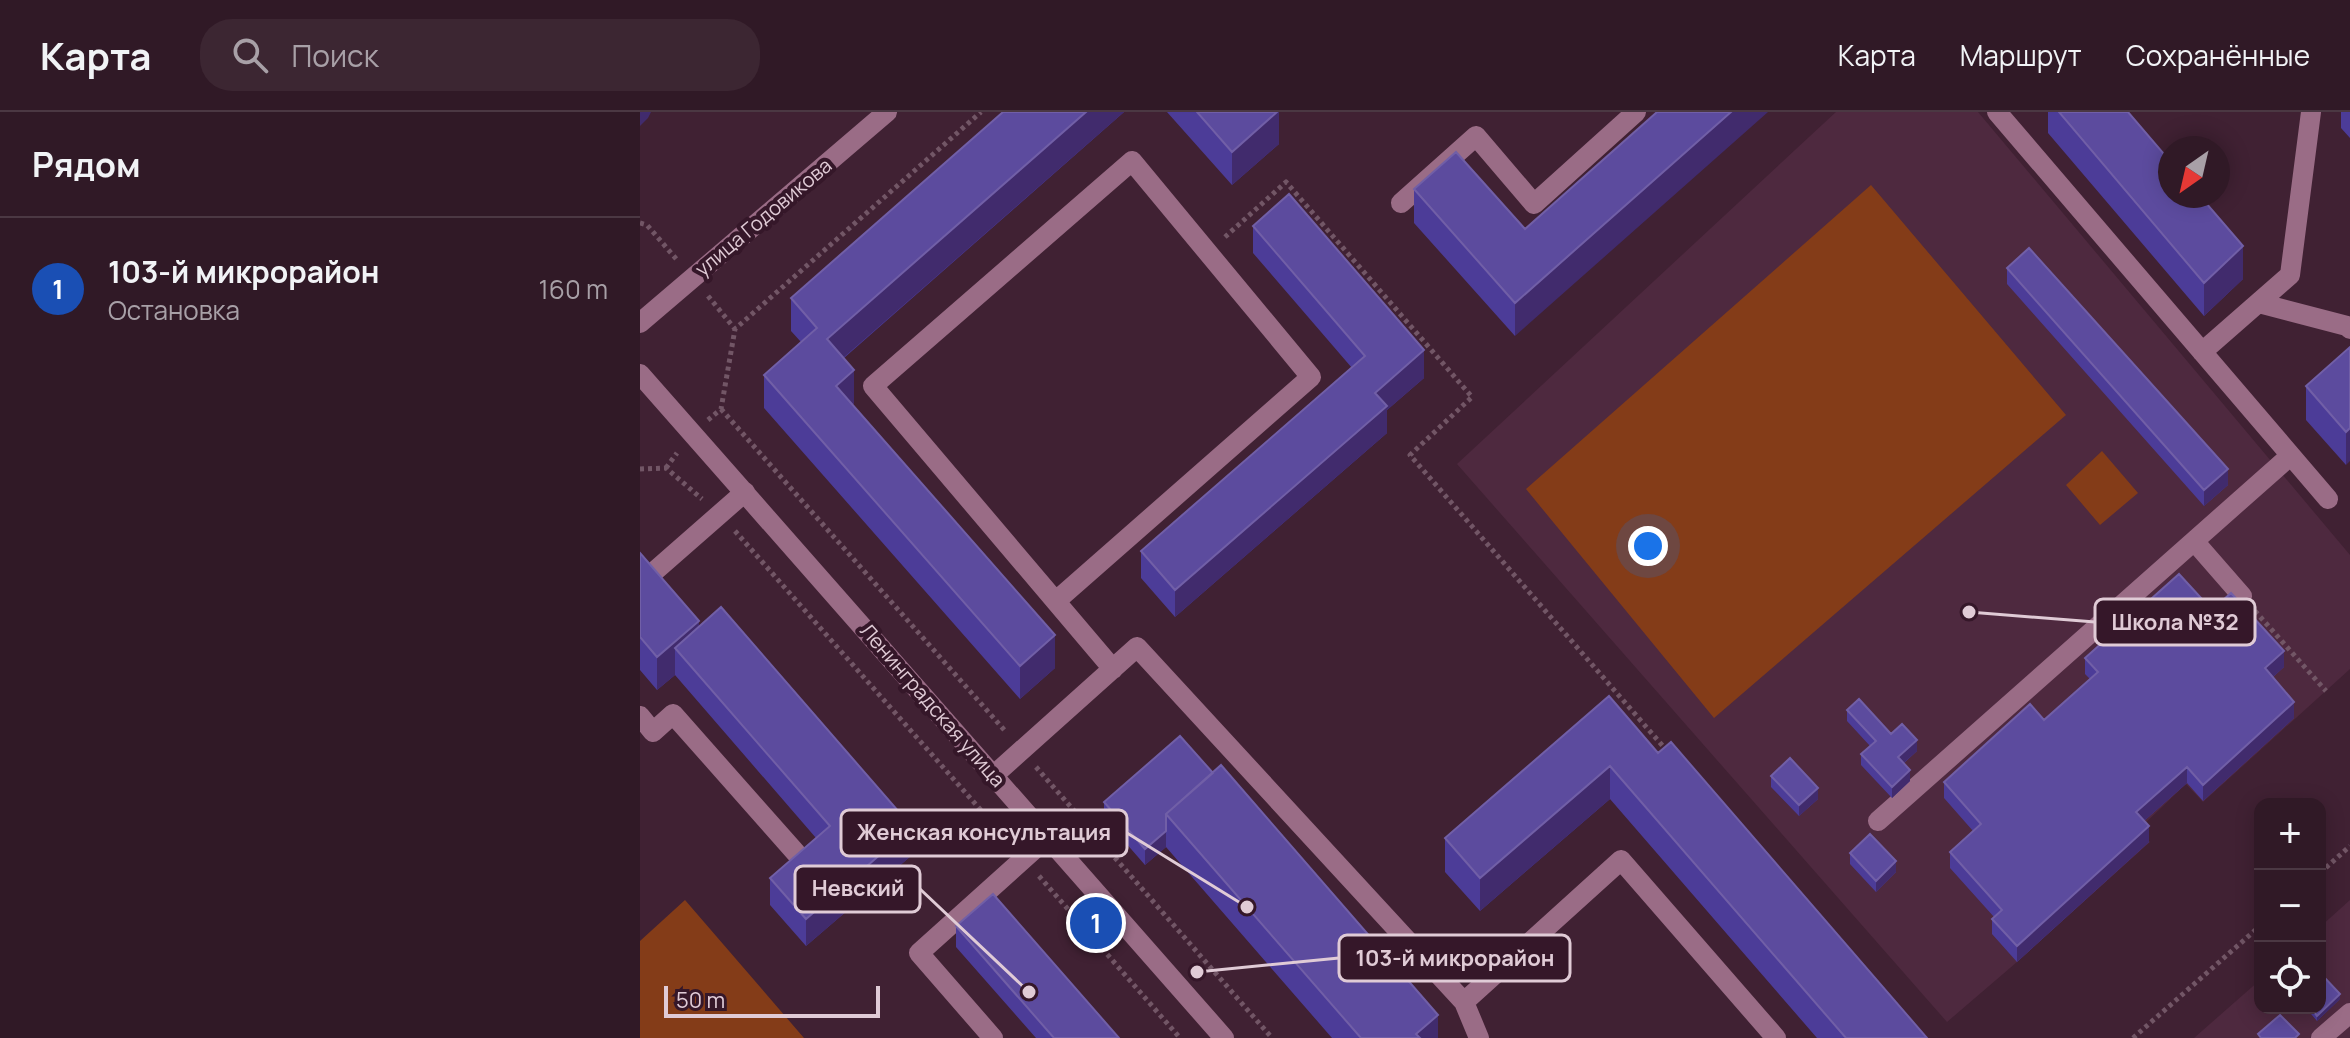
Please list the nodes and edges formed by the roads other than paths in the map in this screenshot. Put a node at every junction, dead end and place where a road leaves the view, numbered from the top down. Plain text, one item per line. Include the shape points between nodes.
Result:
1 (887, 112) edge
2 (1636, 112) edge
3 (1997, 112) edge
4 (2311, 112) edge
5 (1401, 203) dead end
6 (2259, 303) junction
7 (640, 323) edge
8 (2350, 329) edge
9 (2202, 352) junction
10 (640, 374) edge
11 (2290, 456) junction
12 (745, 492) junction
13 (2328, 499) dead end
14 (2194, 541) junction
15 (640, 584) edge
16 (2242, 596) road end
17 (1056, 601) junction
18 (1113, 669) junction
19 (640, 716) edge
20 (994, 775) junction
21 (1878, 821) dead end
22 (1048, 837) junction
23 (796, 853) edge
24 (1464, 1002) junction
25 (2350, 1013) edge
26 (993, 1038) edge
27 (1224, 1038) edge
28 (1479, 1038) edge
29 (1776, 1038) edge
30 (2321, 1038) edge

1 - 7 street, улица Годовикова
2 - 5 street via 1534,204 1476,136
3 - 9 street
4 - 6 street via 2290,275
6 - 8 street
6 - 9 street
9 - 11 street
10 - 12 street, Ленинградская улица
11 - 13 street
11 - 14 street
12 - 15 street
12 - 20 street, Ленинградская улица
14 - 16 street
14 - 21 street
17 - 17 street via 873,386 1132,161 1311,377
17 - 18 street
18 - 20 street
18 - 24 street via 1137,647
19 - 23 street via 653,732 673,714
20 - 22 street, Ленинградская улица
22 - 26 street via 919,953
22 - 27 street, Ленинградская улица
24 - 28 street
24 - 29 street via 1621,860
25 - 30 street

